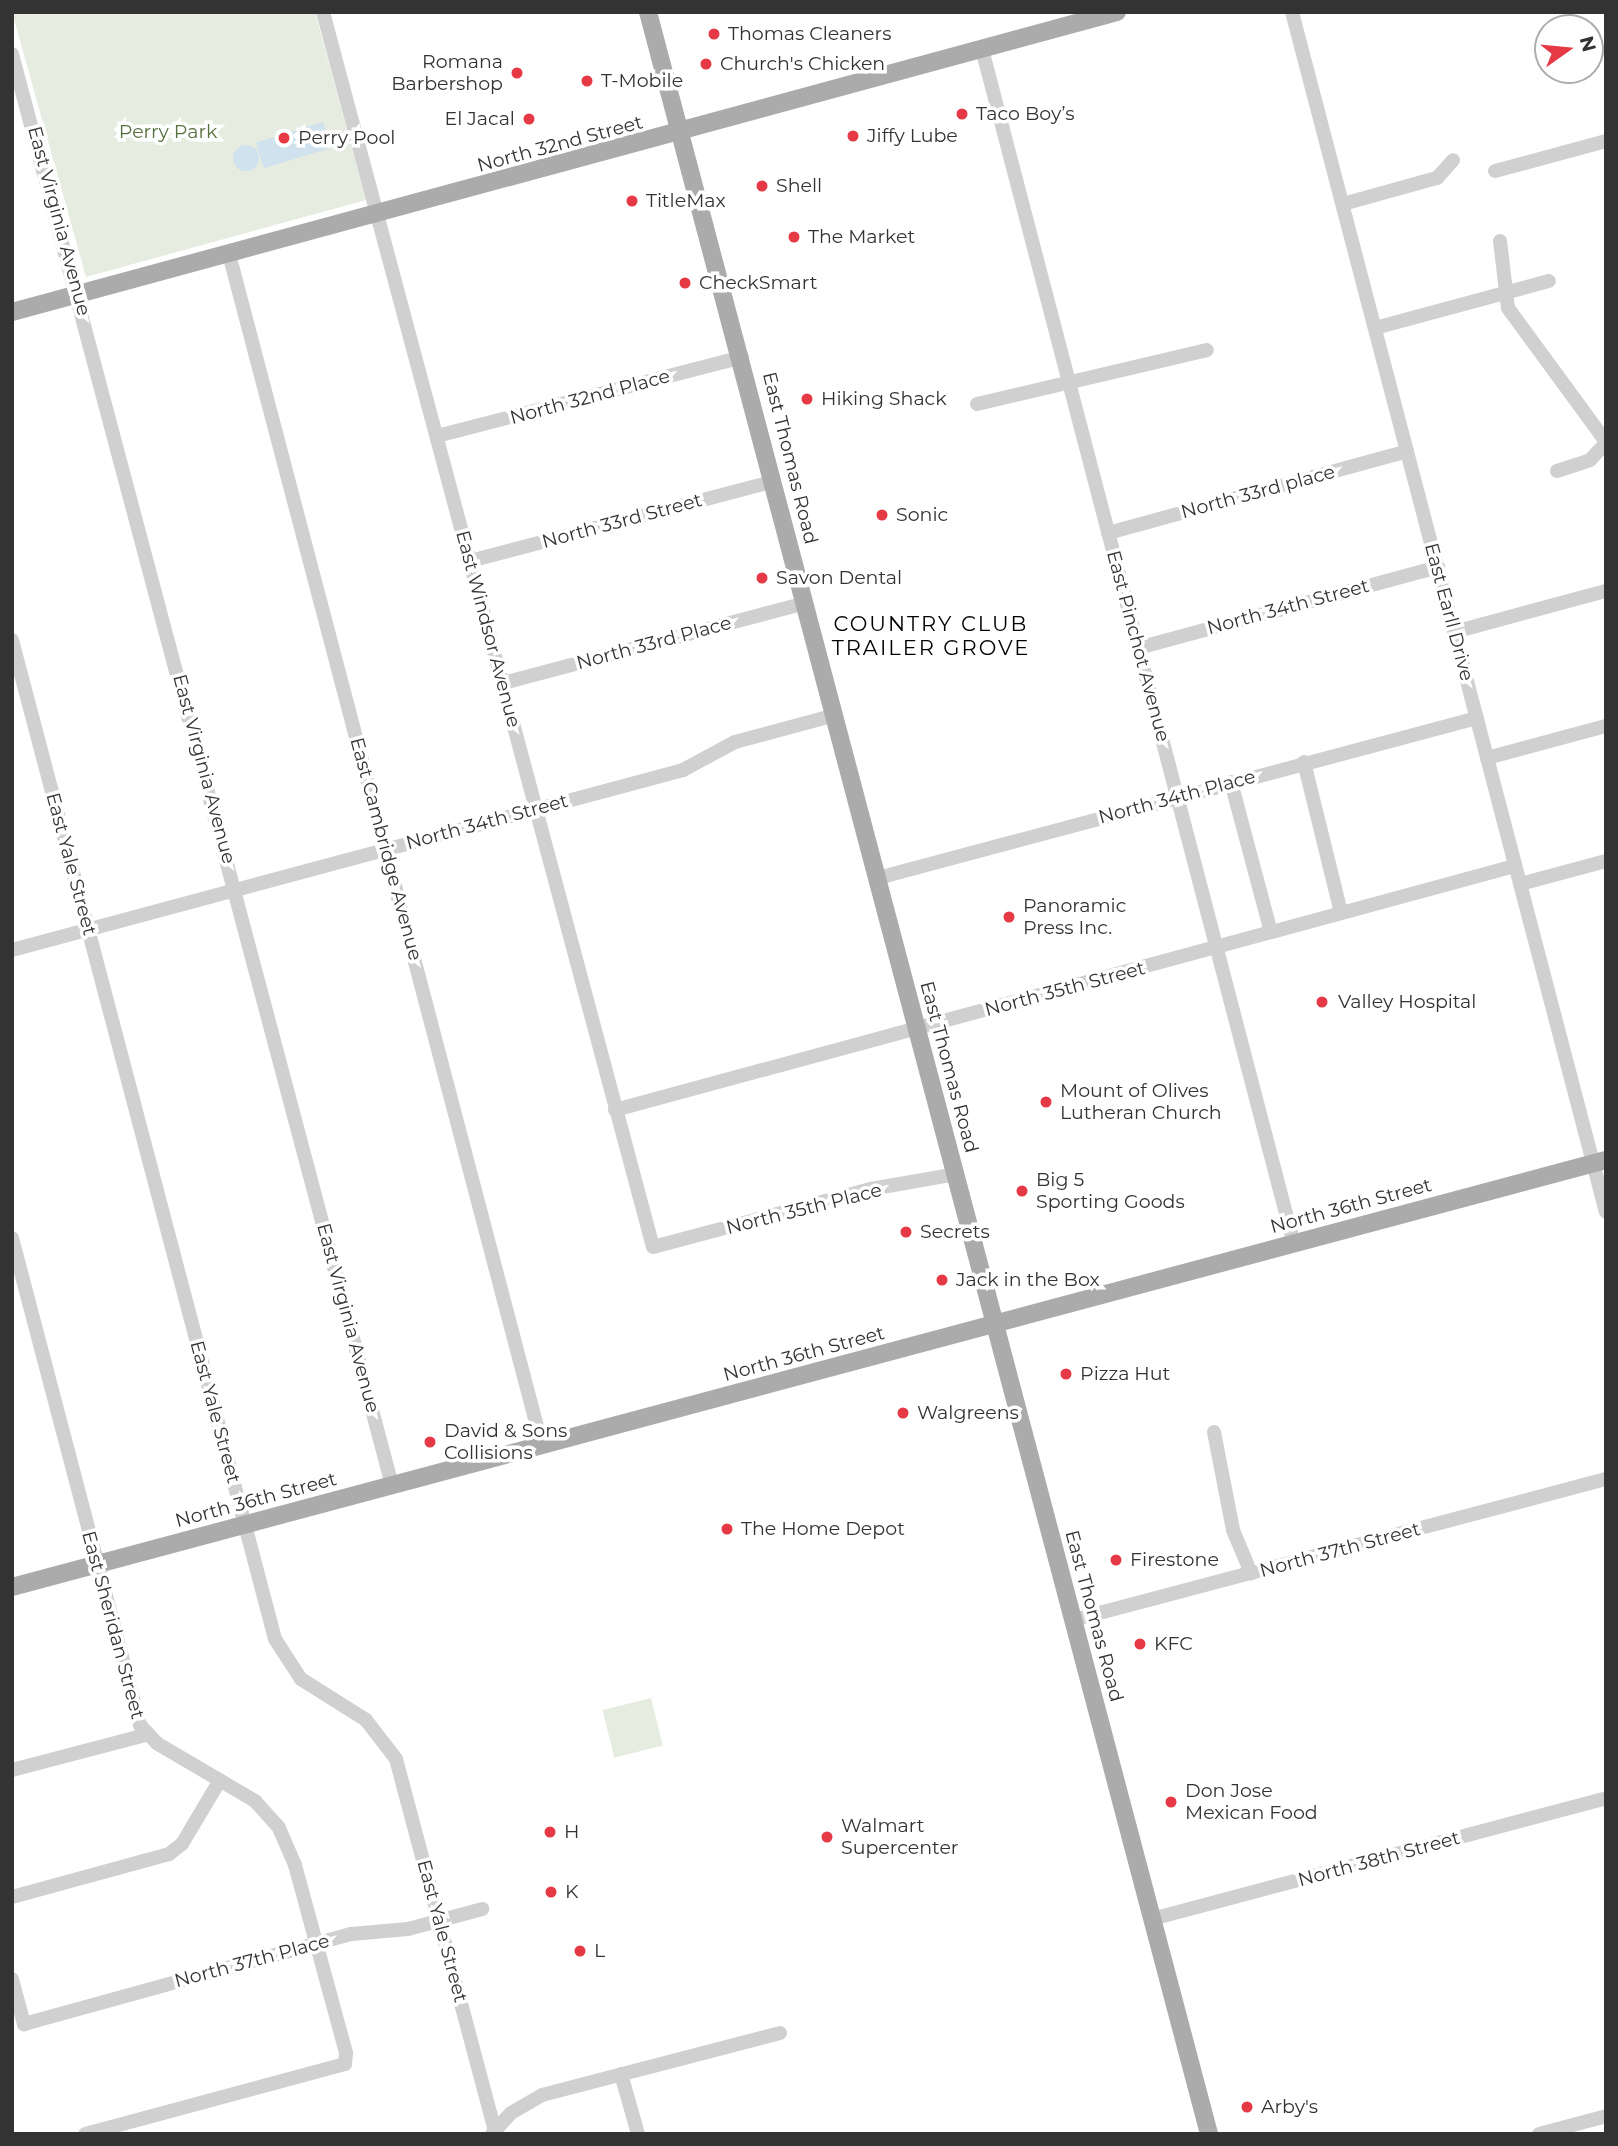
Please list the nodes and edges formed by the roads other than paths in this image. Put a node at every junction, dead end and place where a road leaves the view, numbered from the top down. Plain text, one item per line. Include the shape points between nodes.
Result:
1 (323, 12) edge
2 (648, 12) edge
3 (1117, 12) edge
4 (1293, 12) edge
5 (982, 49) junction
6 (12, 54) edge
7 (682, 132) junction
8 (1606, 141) edge
9 (1453, 160) dead end
10 (1495, 171) dead end
11 (1343, 204) junction
12 (380, 215) junction
13 (1500, 241) dead end
14 (229, 254) junction
15 (1549, 281) dead end
16 (1505, 293) junction
17 (79, 295) junction
18 (12, 312) edge
19 (1375, 328) junction
20 (1207, 350) dead end
21 (742, 357) junction
22 (1068, 380) junction
23 (977, 404) dead end
24 (437, 436) junction
25 (1606, 442) edge
26 (1408, 452) junction
27 (1557, 471) dead end
28 (774, 481) junction
29 (1108, 533) junction
30 (470, 561) junction
31 (1438, 567) junction
32 (1606, 591) edge
33 (806, 603) junction
34 (1454, 632) junction
35 (12, 640) edge
36 (1138, 648) junction
37 (503, 683) junction
38 (835, 715) junction
39 (1477, 718) junction
40 (1606, 726) edge
41 (1487, 758) junction
42 (1304, 762) junction
43 (1231, 782) junction
44 (1177, 797) junction
45 (536, 809) junction
46 (386, 849) junction
47 (1606, 860) edge
48 (1515, 866) junction
49 (878, 878) junction
50 (1520, 884) junction
51 (235, 889) junction
52 (1343, 912) junction
53 (88, 929) junction
54 (1271, 932) junction
55 (1216, 947) junction
56 (12, 950) edge
57 (918, 1029) junction
58 (615, 1110) junction
59 (1600, 1162) edge
60 (956, 1174) junction
61 (1606, 1212) edge
62 (12, 1238) edge
63 (1294, 1244) junction
64 (653, 1247) joint
65 (996, 1324) junction
66 (1214, 1432) dead end
67 (542, 1445) junction
68 (1606, 1479) edge
69 (392, 1485) junction
70 (244, 1525) junction
71 (97, 1564) junction
72 (1251, 1573) junction
73 (12, 1587) edge
74 (1073, 1620) junction
75 (145, 1735) junction
76 (12, 1770) edge
77 (220, 1780) junction
78 (1606, 1798) edge
79 (12, 1897) edge
80 (482, 1909) dead end
81 (1152, 1919) junction
82 (439, 1921) junction
83 (316, 1944) junction
84 (12, 1979) edge
85 (780, 2033) dead end
86 (621, 2074) junction
87 (1606, 2116) edge
88 (495, 2132) edge
89 (85, 2134) edge
90 (638, 2134) edge
91 (1209, 2134) edge
92 (1539, 2134) edge

1 - 12 street, East Windsor Avenue
2 - 7 main road, East Thomas Road
3 - 5 main road, North 32nd Street
4 - 11 street, East Earll Drive
5 - 7 main road, North 32nd Street
5 - 22 street, East Pinchot Avenue
6 - 17 street, East Virginia Avenue
7 - 12 main road, North 32nd Street
7 - 21 main road, East Thomas Road
8 - 10 street
9 - 11 street via 1437,178
11 - 19 street, East Earll Drive
12 - 14 main road, North 32nd Street
12 - 24 street, East Windsor Avenue
13 - 16 street
14 - 17 main road, North 32nd Street
14 - 46 street, East Cambridge Avenue
15 - 16 street
16 - 19 street
16 - 25 street via 1508,308
17 - 18 main road, North 32nd Street
17 - 51 street, East Virginia Avenue
19 - 26 street, East Earll Drive
20 - 22 street
21 - 24 street, North 32nd Place
21 - 28 main road, East Thomas Road
22 - 23 street
22 - 29 street, East Pinchot Avenue
24 - 30 street, East Windsor Avenue
25 - 27 street via 1590,460
26 - 29 street, North 33rd place
26 - 31 street, East Earll Drive
28 - 30 street, North 33rd Street
28 - 33 main road, East Thomas Road
29 - 36 street, East Pinchot Avenue
30 - 37 street, East Windsor Avenue
31 - 34 street, East Earll Drive
31 - 36 street, North 34th Street
32 - 34 street
33 - 37 street, North 33rd Place
33 - 38 main road, East Thomas Road
34 - 39 street, East Earll Drive
35 - 53 street, East Yale Street
36 - 44 street, East Pinchot Avenue
37 - 45 street, East Windsor Avenue
38 - 45 street, North 34th Street via 735,742 692,767
38 - 49 main road, East Thomas Road
39 - 41 street, East Earll Drive
39 - 42 street, North 34th Place
40 - 41 street
41 - 48 street, East Earll Drive
42 - 43 street, North 34th Place
42 - 52 street
43 - 44 street, North 34th Place
43 - 54 street
44 - 49 street, North 34th Place
44 - 55 street, East Pinchot Avenue
45 - 46 street, North 34th Street
45 - 58 street, East Windsor Avenue
46 - 51 street, North 34th Street
46 - 67 street, East Cambridge Avenue
47 - 50 street
48 - 50 street, East Earll Drive
48 - 52 street, North 35th Street
49 - 57 main road, East Thomas Road
50 - 59 street, East Earll Drive
51 - 53 street, North 34th Street
51 - 69 street, East Virginia Avenue
52 - 54 street, North 35th Street
53 - 56 street, North 34th Street
53 - 70 street, East Yale Street
54 - 55 street, North 35th Street
55 - 57 street, North 35th Street
55 - 63 street, East Pinchot Avenue
57 - 58 street, North 35th Street
57 - 60 main road, East Thomas Road
58 - 64 street, East Windsor Avenue
59 - 61 street, East Earll Drive
59 - 63 main road, North 36th Street
60 - 64 street, North 35th Place via 871,1189
60 - 65 main road, East Thomas Road
62 - 71 street, East Sheridan Street
63 - 65 main road, North 36th Street
65 - 67 main road, North 36th Street
65 - 74 main road, East Thomas Road
66 - 72 street via 1233,1530
67 - 69 main road, North 36th Street
68 - 72 street, North 37th Street
69 - 70 main road, North 36th Street
70 - 71 main road, North 36th Street
70 - 82 street, East Yale Street via 281,1655 301,1679 373,1726 396,1759
71 - 73 main road, North 36th Street
71 - 75 street, East Sheridan Street
72 - 74 street, North 37th Street
74 - 81 main road, East Thomas Road
75 - 76 street
75 - 77 street, East Sheridan Street
77 - 79 street via 183,1844 170,1854
77 - 83 street, East Sheridan Street via 255,1801 279,1828
78 - 81 street, North 38th Street
80 - 82 street, North 37th Place
81 - 91 main road, East Thomas Road
82 - 83 street, North 37th Place
82 - 88 street, East Yale Street
83 - 84 street, North 37th Place via 24,2024
83 - 89 street, East Sheridan Street via 345,2064
85 - 86 street
86 - 88 street via 542,2095
86 - 90 street
87 - 92 street

